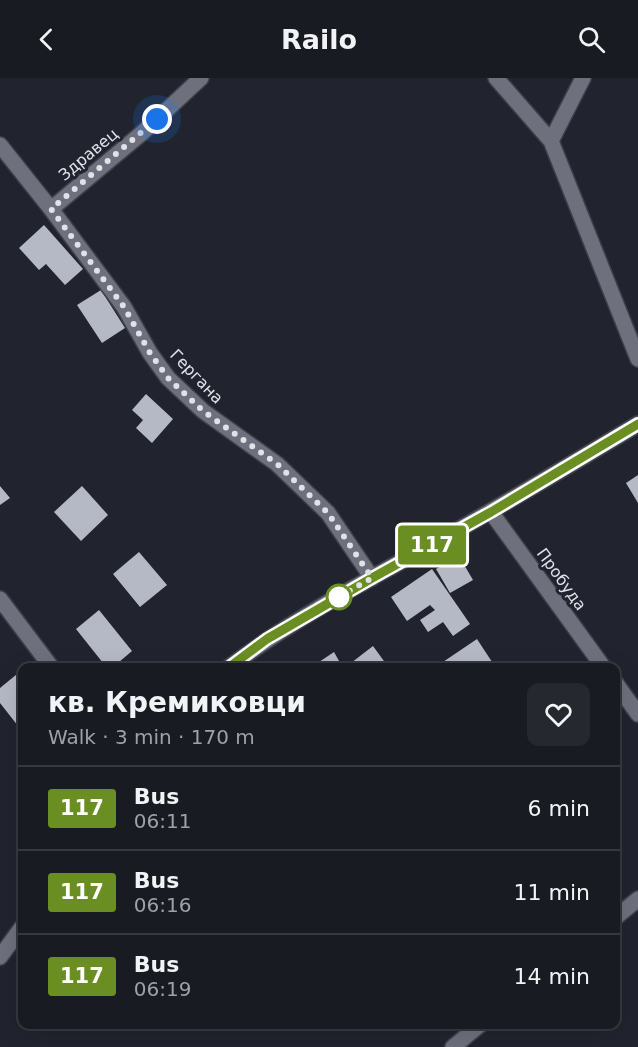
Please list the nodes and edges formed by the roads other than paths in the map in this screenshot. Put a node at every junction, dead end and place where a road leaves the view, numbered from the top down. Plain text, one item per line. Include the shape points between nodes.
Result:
1 (201, 78) edge
2 (495, 78) edge
3 (583, 78) edge
4 (551, 141) junction
5 (0, 145) edge
6 (51, 209) junction
7 (638, 359) edge
8 (638, 424) edge
9 (491, 512) junction
10 (372, 578) junction
11 (0, 599) edge
12 (48, 663) edge
13 (235, 663) edge
14 (600, 663) edge
15 (620, 689) edge
16 (638, 714) edge
17 (638, 899) edge
18 (620, 914) edge
19 (18, 932) edge
20 (0, 957) edge
21 (475, 1029) edge
22 (453, 1047) edge

1 - 6 street, Здравец
2 - 4 street
3 - 4 street
4 - 7 street
5 - 6 street, Гергана
6 - 10 street, Гергана via 124,307 168,378 203,411 277,464 328,513
8 - 9 street
9 - 10 street
9 - 14 street, Пробуда
10 - 13 street via 267,639
11 - 12 street
15 - 16 street
17 - 18 street
19 - 20 street
21 - 22 street

